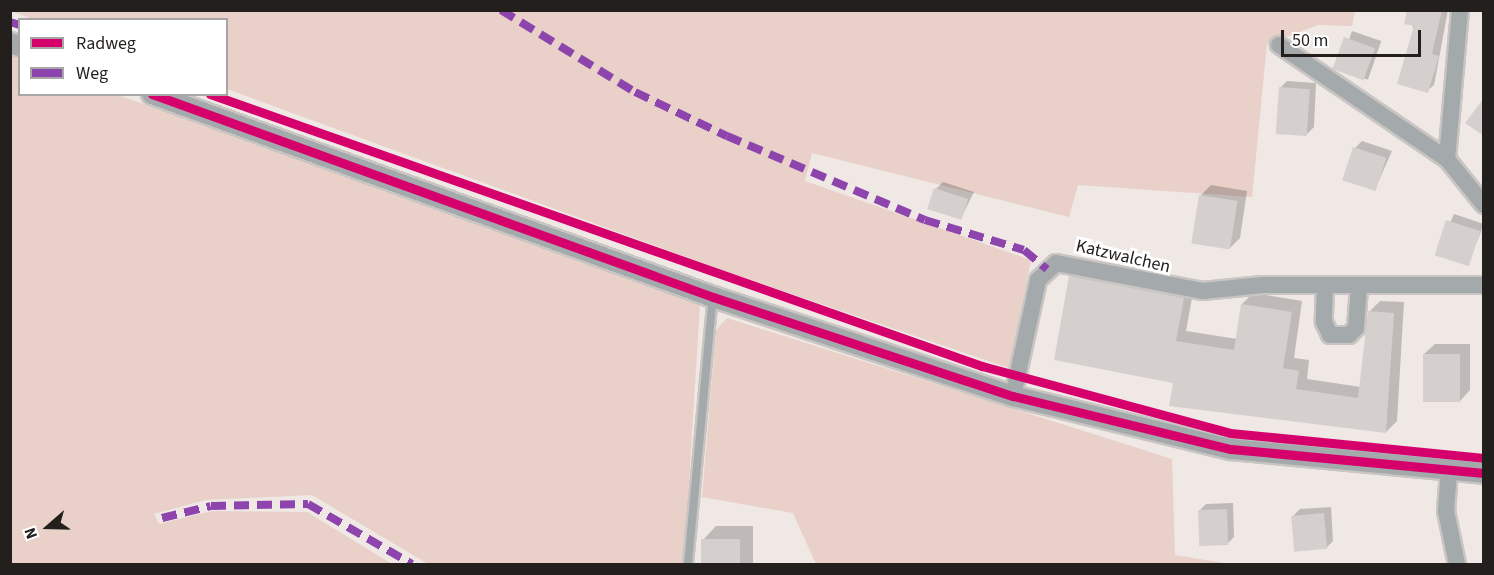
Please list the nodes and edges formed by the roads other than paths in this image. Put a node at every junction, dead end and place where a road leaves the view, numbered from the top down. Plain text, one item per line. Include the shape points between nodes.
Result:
1 (1460, 10) edge
2 (1279, 45) dead end
3 (158, 96) edge
4 (1447, 159) junction
5 (1484, 205) edge
6 (1325, 285) junction
7 (1484, 285) edge
8 (1359, 287) junction
9 (713, 297) junction
10 (1013, 396) junction
11 (1449, 471) junction
12 (1484, 473) edge
13 (688, 564) edge
14 (1457, 564) edge

1 - 4 street
2 - 4 street
3 - 9 street
4 - 5 street
6 - 8 street, Katzwalchen
6 - 8 street via 1324,322 1330,335 1349,335 1356,328
6 - 10 street, Katzwalchen via 1203,291 1056,263 1038,280
7 - 8 street, Katzwalchen
9 - 10 street
9 - 13 lane
10 - 11 street via 1231,449
11 - 12 street
11 - 14 street via 1446,511

